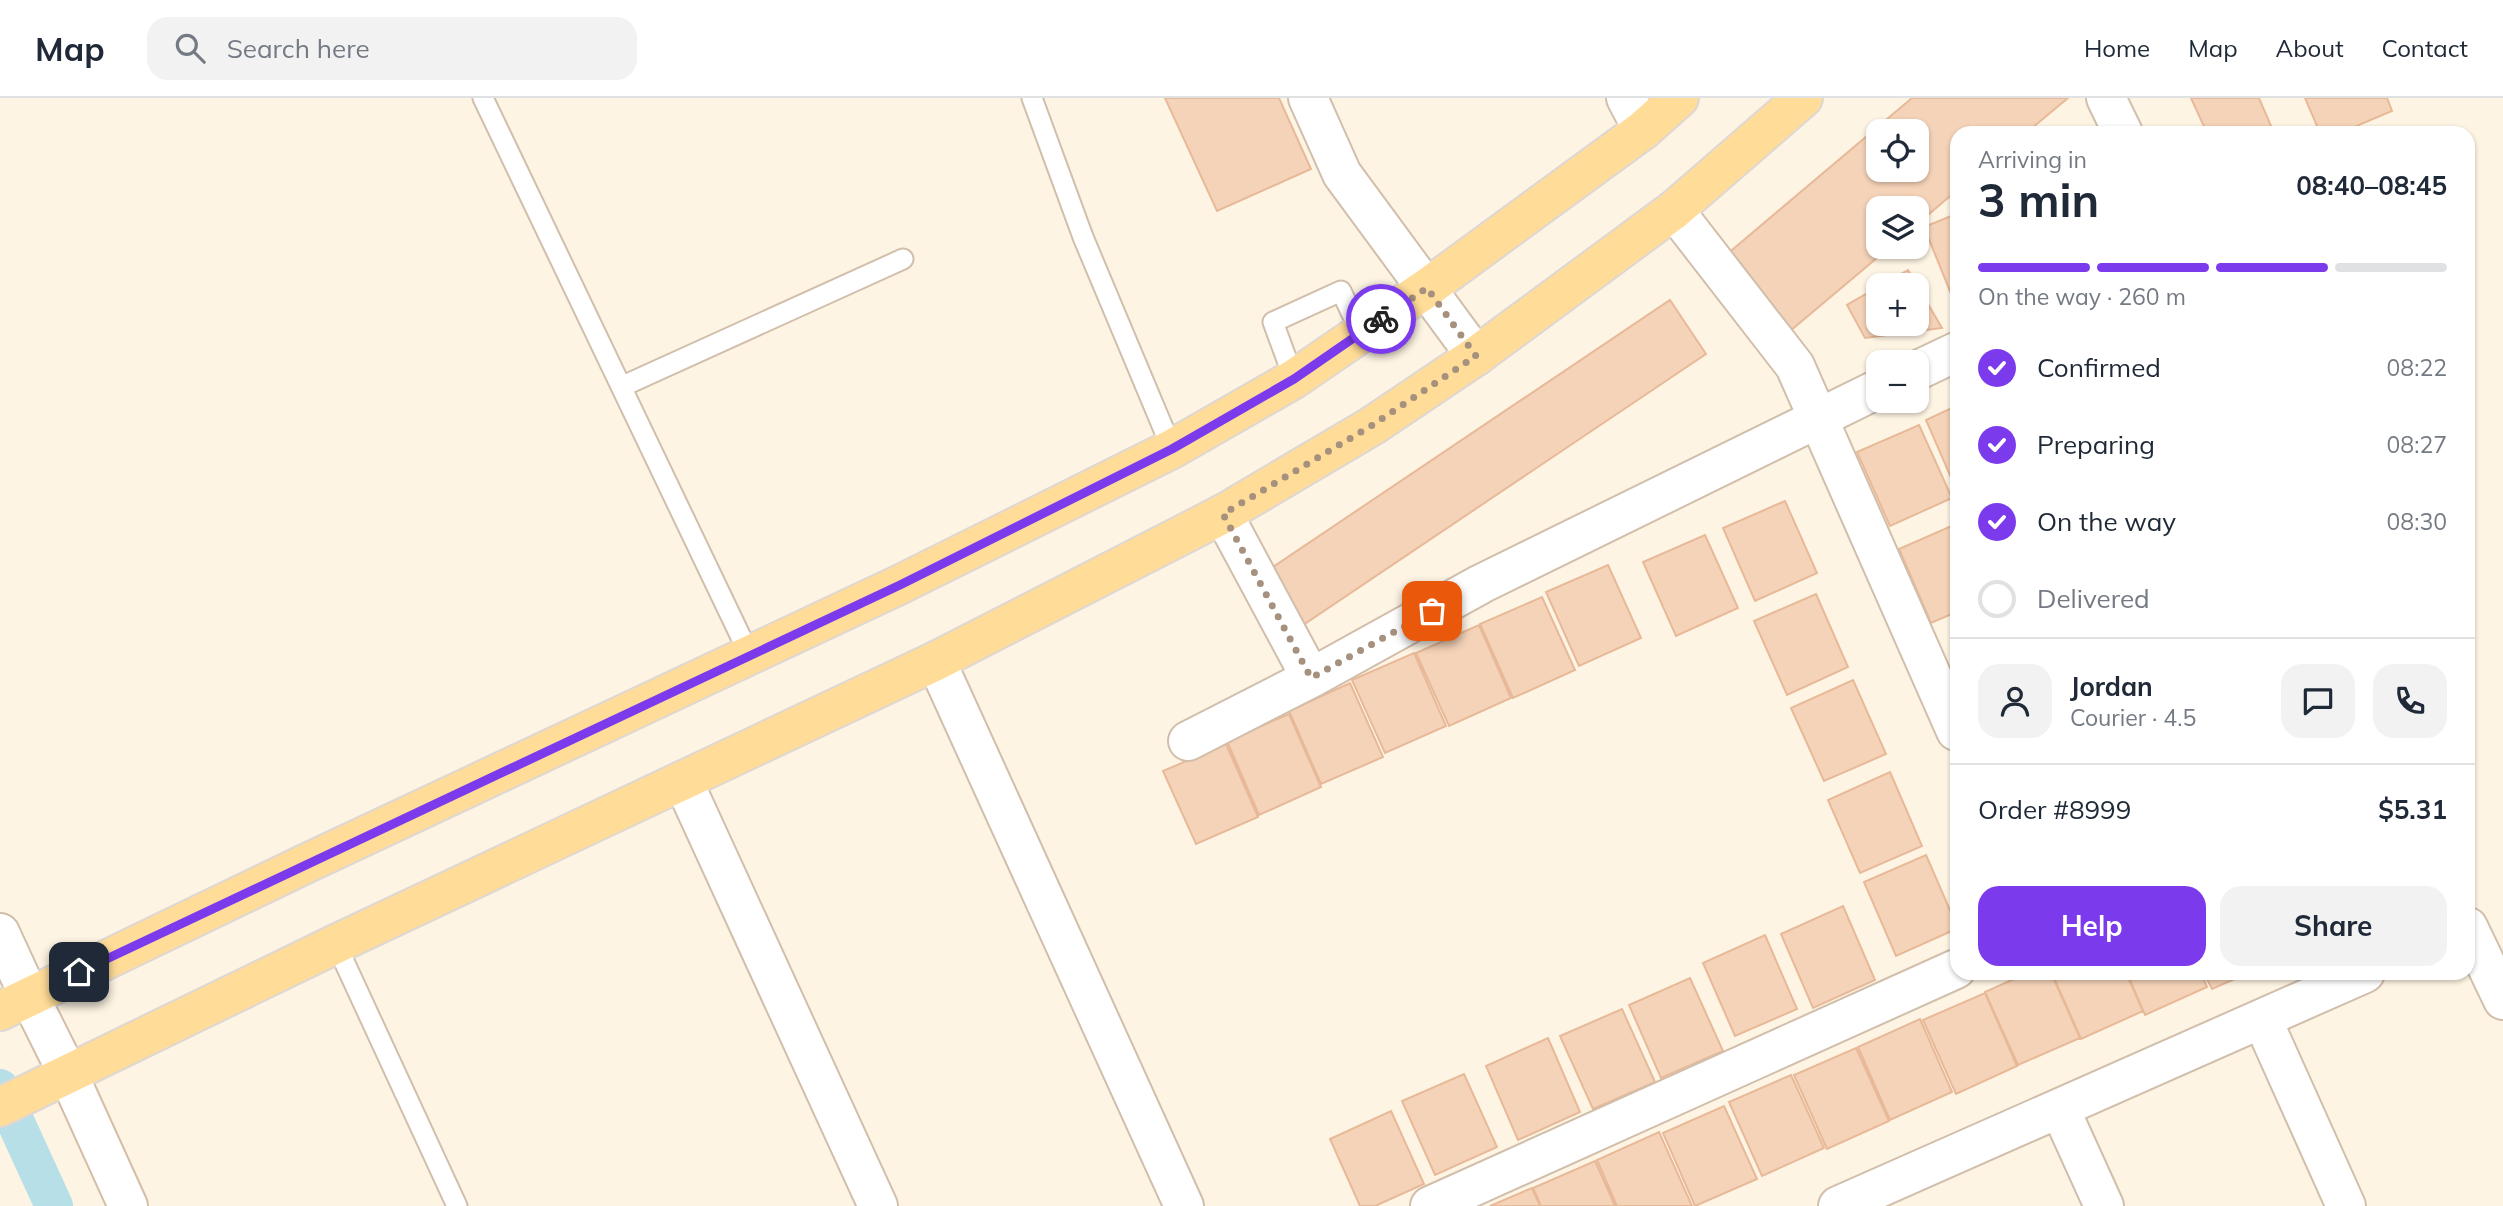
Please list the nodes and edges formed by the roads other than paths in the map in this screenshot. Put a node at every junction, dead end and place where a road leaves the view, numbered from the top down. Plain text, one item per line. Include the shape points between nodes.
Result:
1 (483, 98) edge
2 (1032, 98) edge
3 (1308, 98) edge
4 (1679, 98) edge
5 (1803, 98) edge
6 (2106, 98) edge
7 (1634, 114) edge
8 (2120, 126) edge
9 (1674, 209) junction
10 (903, 259) dead end
11 (1427, 288) junction
12 (1361, 333) junction
13 (1950, 355) edge
14 (1476, 356) junction
15 (1929, 365) edge
16 (1294, 379) junction
17 (623, 386) junction
18 (1866, 395) edge
19 (1817, 417) junction
20 (1172, 449) junction
21 (1223, 514) junction
22 (750, 656) junction
23 (936, 661) junction
24 (1945, 673) edge
25 (1311, 678) junction
26 (1950, 699) edge
27 (1188, 741) dead end
28 (683, 780) junction
29 (0, 933) edge
30 (2475, 942) edge
31 (336, 944) junction
32 (1950, 972) edge
33 (2349, 980) edge
34 (2503, 1000) edge
35 (14, 1004) edge
36 (2262, 1019) junction
37 (68, 1074) junction
38 (14, 1100) edge
39 (2060, 1109) junction
40 (1878, 1198) edge
41 (128, 1206) edge
42 (457, 1206) edge
43 (878, 1206) edge
44 (1184, 1206) edge
45 (1430, 1206) edge
46 (1838, 1206) edge
47 (2104, 1206) edge
48 (2346, 1206) edge

1 - 17 lane
2 - 20 lane via 1083,237
3 - 11 street via 1342,174
4 - 7 main road
5 - 9 main road
6 - 8 street
7 - 11 main road via 1621,144
9 - 14 main road
9 - 19 street via 1795,366
10 - 17 lane
11 - 12 main road
11 - 14 street
12 - 16 main road
12 - 16 lane via 1341,290 1273,322
13 - 15 street
14 - 21 main road via 1371,426
16 - 20 main road
17 - 22 lane
18 - 19 street
19 - 24 street
19 - 25 street via 1481,584
20 - 22 main road
21 - 23 main road
21 - 25 street
22 - 35 main road
23 - 28 main road
23 - 44 street
24 - 26 street
25 - 27 street
28 - 31 main road
28 - 43 street
29 - 35 street
30 - 34 street
31 - 37 main road
31 - 42 lane
32 - 45 street
33 - 36 street
35 - 37 street
36 - 39 street
36 - 48 street
37 - 38 main road
37 - 41 street
39 - 40 street
39 - 47 street
40 - 46 street

